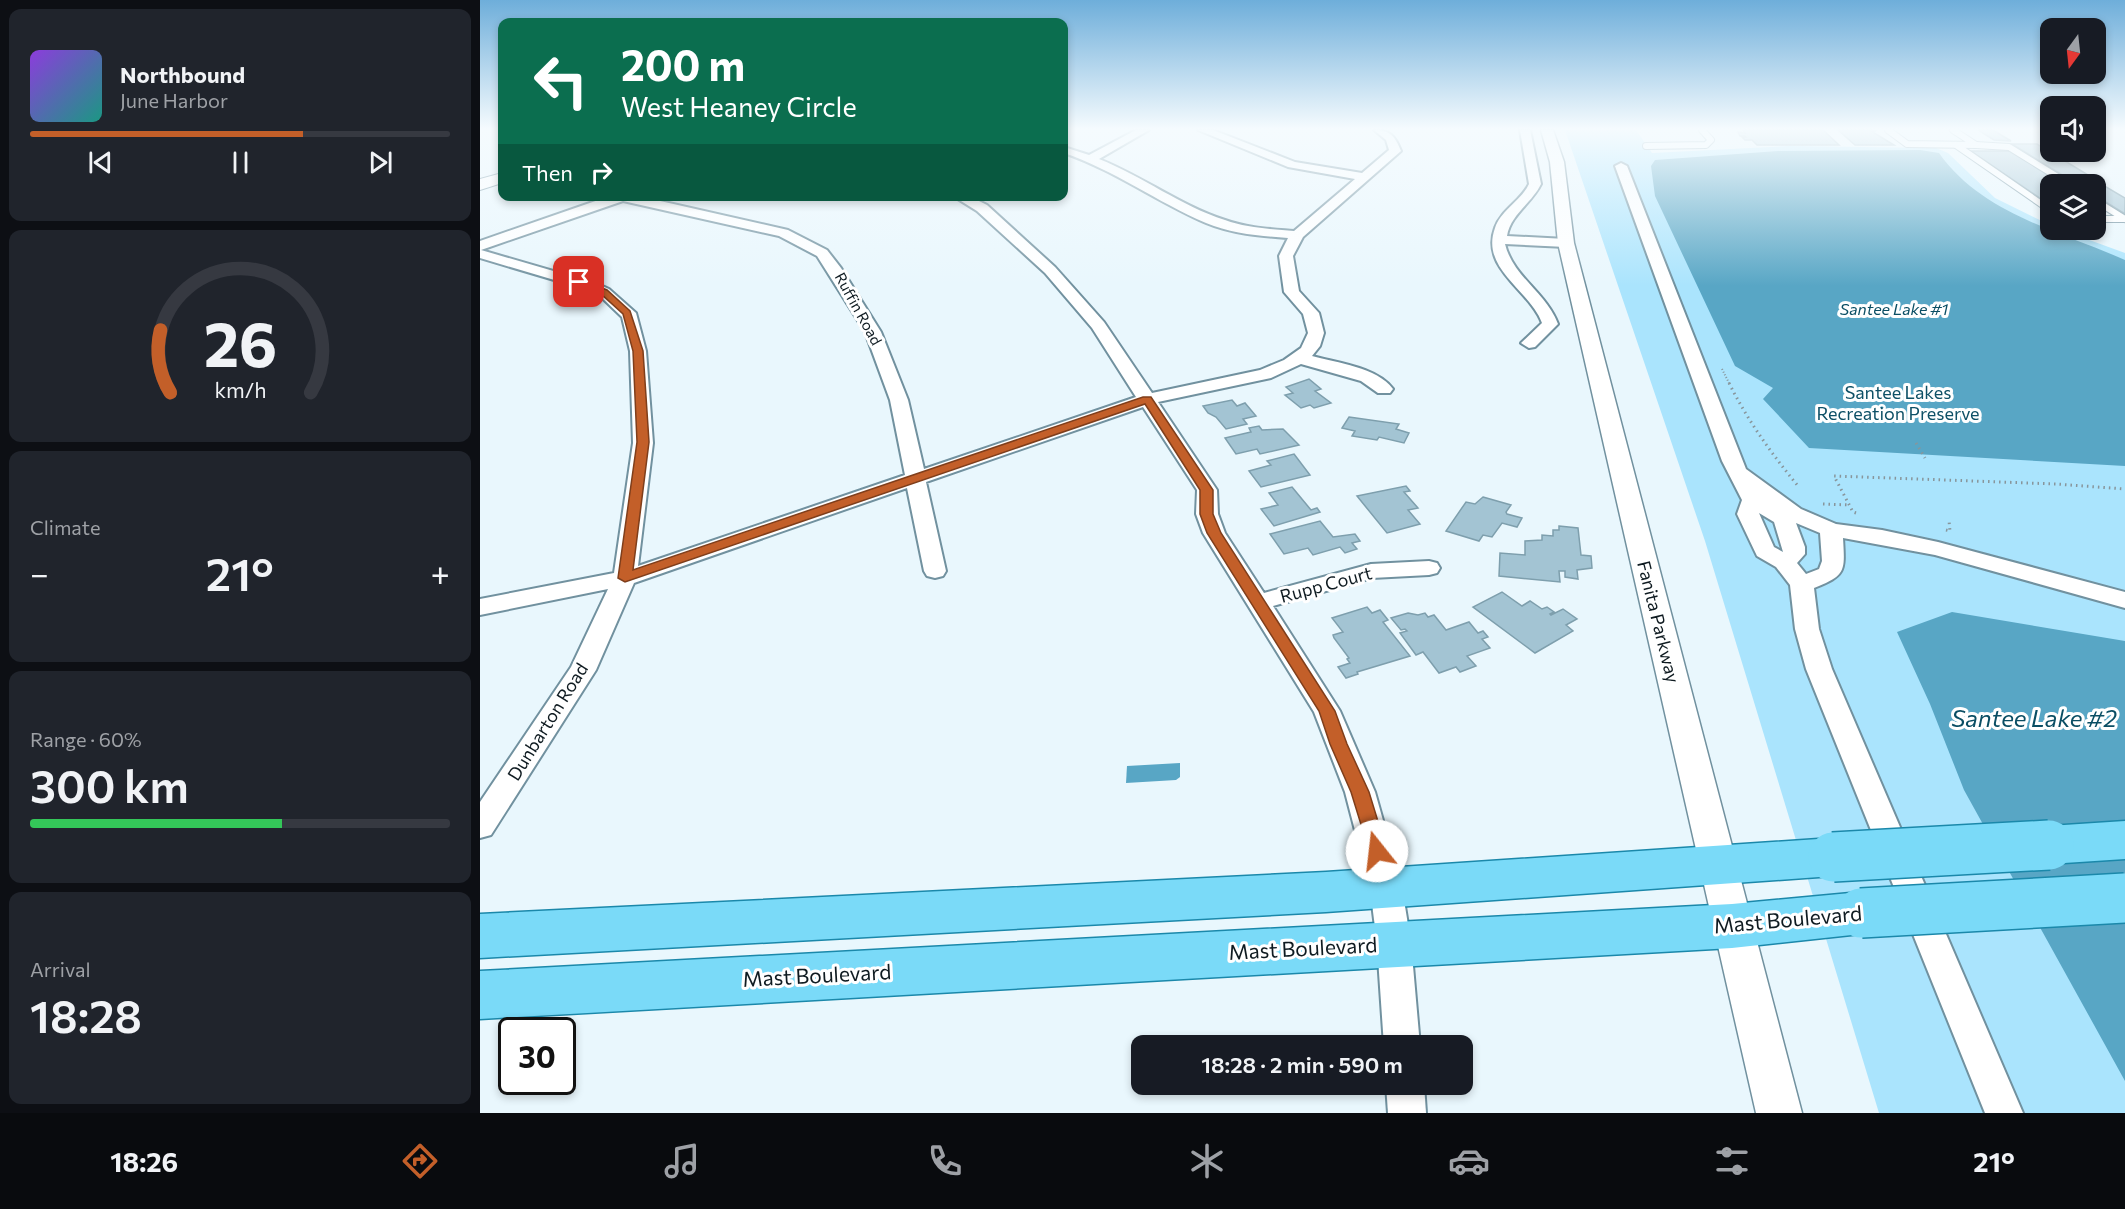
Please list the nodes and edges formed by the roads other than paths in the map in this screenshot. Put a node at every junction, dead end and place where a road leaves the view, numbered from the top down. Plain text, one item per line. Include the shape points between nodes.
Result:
1 (1136, 182) edge
2 (1358, 182) edge
3 (1535, 182) edge
4 (1559, 182) edge
5 (1627, 182) edge
6 (2009, 182) edge
7 (612, 201) edge
8 (642, 201) edge
9 (969, 201) edge
10 (2040, 203) edge
11 (2106, 207) edge
12 (2106, 219) edge
13 (1298, 235) junction
14 (1500, 240) junction
15 (1566, 243) junction
16 (480, 246) edge
17 (480, 254) edge
18 (1529, 343) dead end
19 (1300, 358) junction
20 (1384, 389) dead end
21 (1147, 399) junction
22 (1738, 471) junction
23 (917, 478) junction
24 (1831, 530) junction
25 (1429, 568) dead end
26 (935, 571) dead end
27 (1793, 573) junction
28 (625, 578) junction
29 (2125, 600) edge
30 (1260, 602) junction
31 (480, 606) edge
32 (480, 826) edge
33 (2125, 840) edge
34 (1718, 867) junction
35 (1386, 888) junction
36 (2125, 898) edge
37 (1732, 926) junction
38 (480, 936) edge
39 (1394, 943) junction
40 (480, 995) edge
41 (1401, 1035) edge
42 (1406, 1095) edge
43 (1407, 1113) edge
44 (1779, 1113) edge
45 (2004, 1113) edge

1 - 13 street via 1210,219 1264,233
2 - 13 street
3 - 14 street via 1502,228
4 - 15 street, Fanita Parkway
5 - 22 street
6 - 10 lane
7 - 16 street
8 - 23 street, Ruffin Road via 783,233 822,253 846,284 881,351 899,400
9 - 21 street via 982,208 1050,270 1098,324
11 - 12 lane via 2125,219
13 - 19 street via 1286,256 1292,292 1311,313 1316,333 1312,346
14 - 15 street
14 - 18 street via 1501,259 1511,274 1548,311 1550,324
15 - 34 street, Fanita Parkway
17 - 28 street, Dunbarton Road via 593,287 612,298 630,316 638,351 643,442
19 - 20 street via 1367,377
19 - 21 street via 1265,374
21 - 23 street
21 - 30 street via 1207,490 1207,514 1214,533
22 - 24 street via 1793,514
22 - 27 street via 1752,500 1783,518 1794,546
23 - 26 street, Ruffin Road
23 - 28 street
24 - 27 street via 1833,561 1829,573
24 - 29 street via 1938,549
25 - 30 street, Rupp Court via 1371,571
27 - 45 street via 1819,669
28 - 31 street
28 - 32 street, Dunbarton Road via 583,670
30 - 35 street via 1327,711 1360,792
33 - 34 main road, bridge
34 - 35 main road
34 - 37 street, Fanita Parkway
35 - 38 main road
35 - 39 street
36 - 37 main road, Mast Boulevard, bridge via 1861,913
37 - 39 main road, Mast Boulevard
37 - 44 street, Fanita Parkway
39 - 40 main road, Mast Boulevard
39 - 41 street
42 - 43 street

